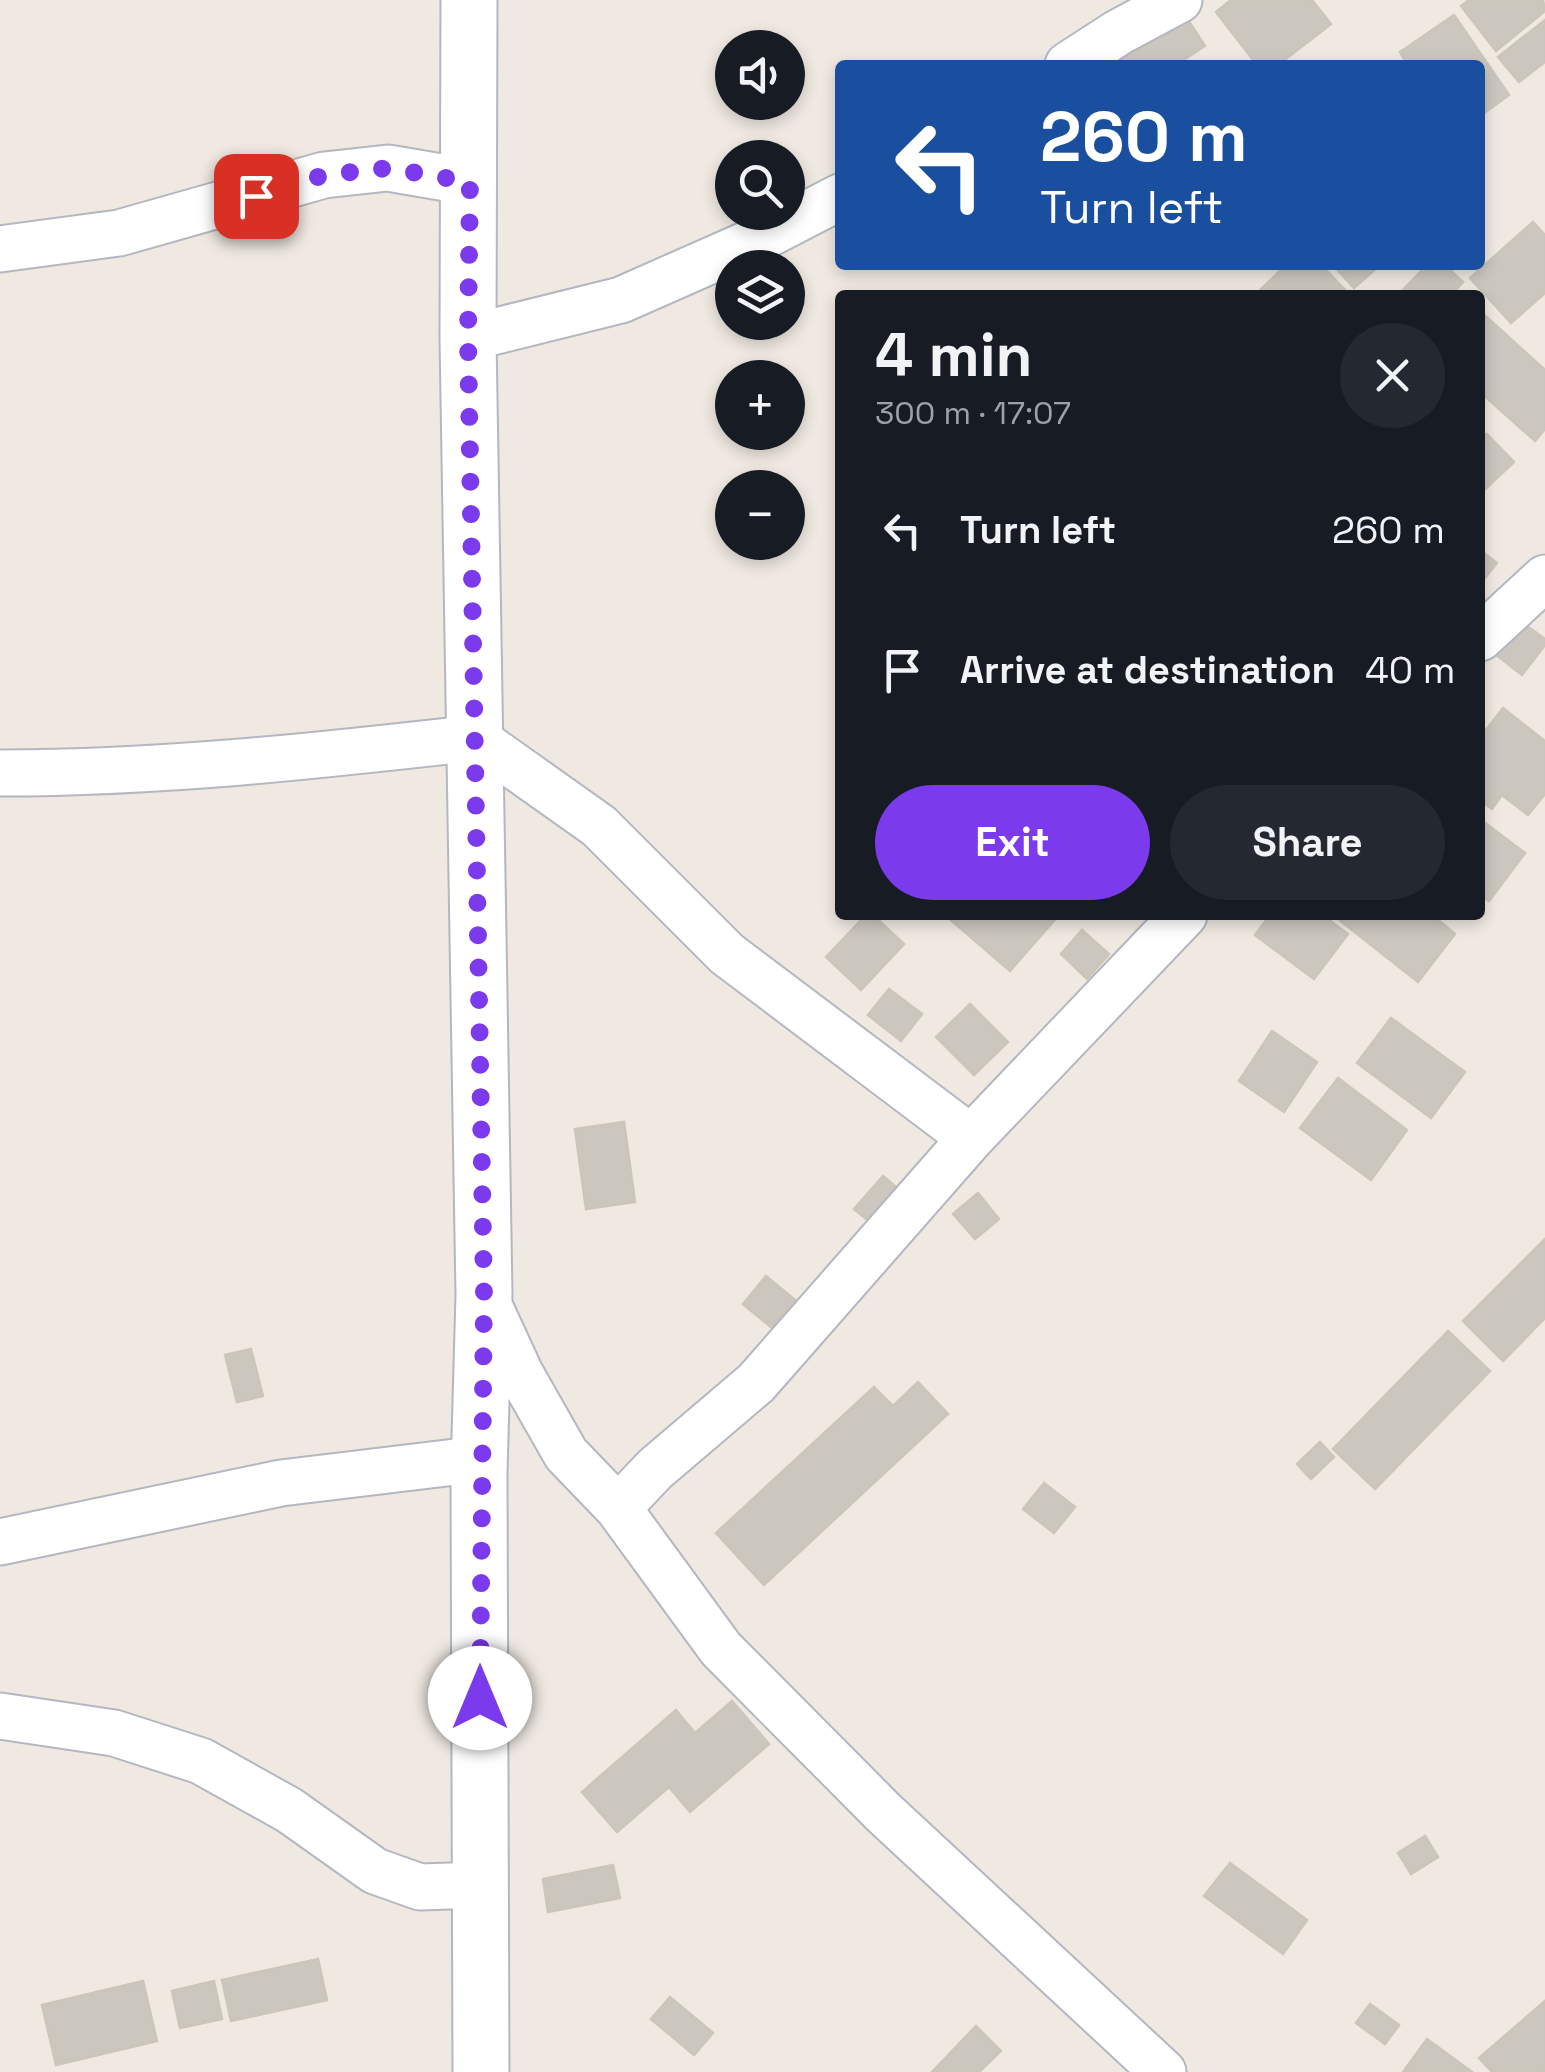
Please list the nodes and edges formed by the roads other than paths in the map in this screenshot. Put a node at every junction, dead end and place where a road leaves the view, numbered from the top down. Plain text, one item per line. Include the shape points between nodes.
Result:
1 (469, 0) edge
2 (1179, 0) edge
3 (1076, 60) edge
4 (470, 182) junction
5 (835, 200) edge
6 (0, 248) edge
7 (468, 338) junction
8 (1545, 578) edge
9 (1485, 633) edge
10 (475, 738) junction
11 (0, 773) edge
12 (1179, 920) edge
13 (972, 1138) junction
14 (484, 1295) junction
15 (480, 1460) junction
16 (618, 1508) junction
17 (0, 1542) edge
18 (0, 1716) edge
19 (480, 1886) junction
20 (1143, 2067) edge
21 (480, 2072) edge

1 - 4 street
2 - 3 street
4 - 6 street via 388,168 324,175 119,233
4 - 7 street
5 - 7 street via 621,300
7 - 10 street
8 - 9 street
10 - 11 street via 249,764
10 - 13 street via 599,826 727,954
10 - 14 street
12 - 13 street
13 - 16 street via 756,1383 654,1468
14 - 15 street
14 - 16 street via 566,1454
15 - 17 street via 281,1483
15 - 19 street
16 - 20 street via 721,1650
18 - 19 street via 114,1733 201,1761 376,1870 420,1887
19 - 21 street

